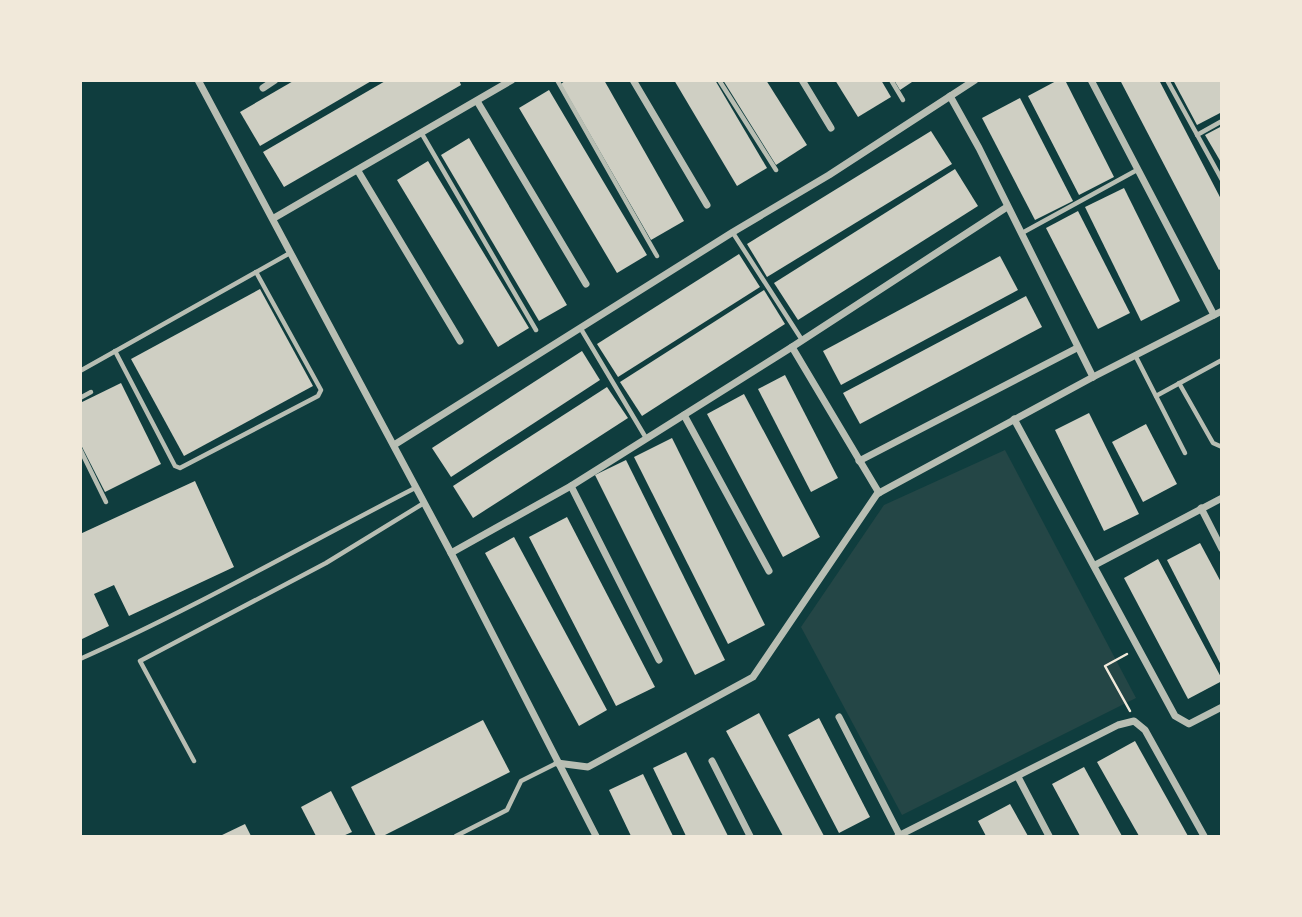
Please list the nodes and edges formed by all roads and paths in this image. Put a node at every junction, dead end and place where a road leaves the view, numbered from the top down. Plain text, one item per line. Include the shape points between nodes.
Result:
1 (198, 80) edge
2 (275, 80) edge
3 (512, 80) edge
4 (557, 80) edge
5 (633, 80) edge
6 (719, 80) edge
7 (802, 80) edge
8 (891, 80) edge
9 (975, 80) edge
10 (1091, 80) edge
11 (1167, 80) edge
12 (263, 88) dead end
13 (950, 96) junction
14 (903, 100) dead end
15 (477, 101) junction
16 (1222, 121) edge
17 (831, 128) dead end
18 (422, 134) junction
19 (1197, 135) junction
20 (776, 170) dead end
21 (1138, 170) junction
22 (358, 171) junction
23 (1222, 180) edge
24 (707, 205) dead end
25 (1007, 206) junction
26 (274, 218) junction
27 (733, 232) junction
28 (1021, 234) junction
29 (290, 253) junction
30 (657, 256) dead end
31 (256, 272) junction
32 (586, 284) dead end
33 (1218, 313) edge
34 (581, 329) junction
35 (536, 330) dead end
36 (802, 340) junction
37 (460, 341) dead end
38 (792, 347) junction
39 (1077, 348) junction
40 (115, 351) junction
41 (1135, 355) junction
42 (1222, 360) edge
43 (80, 370) edge
44 (1093, 377) junction
45 (1179, 383) junction
46 (90, 392) dead end
47 (1156, 396) junction
48 (80, 398) edge
49 (684, 415) junction
50 (1014, 419) junction
51 (646, 438) junction
52 (394, 445) junction
53 (1222, 447) edge
54 (80, 449) edge
55 (1185, 453) dead end
56 (859, 461) junction
57 (571, 486) junction
58 (416, 487) junction
59 (879, 493) junction
60 (1222, 498) edge
61 (106, 502) dead end
62 (424, 503) junction
63 (1201, 508) junction
64 (1222, 548) edge
65 (451, 553) junction
66 (1095, 565) junction
67 (769, 571) dead end
68 (1138, 648) junction
69 (80, 659) edge
70 (659, 660) dead end
71 (1222, 707) edge
72 (839, 718) dead end
73 (1134, 721) junction
74 (194, 761) dead end
75 (712, 761) dead end
76 (557, 763) junction
77 (1018, 777) junction
78 (456, 836) edge
79 (596, 836) edge
80 (750, 836) edge
81 (900, 836) edge
82 (1049, 836) edge
83 (1204, 836) edge

1 - 26 street
2 - 12 street
3 - 15 street
4 - 30 lane
5 - 24 street
6 - 20 lane
7 - 17 street
8 - 14 lane
9 - 13 street
10 - 21 street
11 - 19 lane
13 - 25 street
13 - 27 street
15 - 18 street
15 - 32 street
16 - 19 lane
18 - 22 street
18 - 35 lane
19 - 23 lane
21 - 28 lane
21 - 33 street
22 - 26 street
22 - 37 street
25 - 28 street
25 - 36 street
26 - 29 street
27 - 34 street
27 - 36 lane
28 - 39 street
29 - 31 lane
29 - 52 street
31 - 40 lane
31 - 40 lane via 321,390 318,396 180,468
33 - 41 street
34 - 51 lane
34 - 52 street
36 - 38 street
38 - 49 street
38 - 56 street
39 - 44 street
39 - 56 street
40 - 43 lane
41 - 44 street
41 - 47 lane
42 - 45 lane
44 - 50 street
45 - 47 lane
45 - 53 lane via 1213,443
46 - 48 lane
47 - 55 lane
49 - 51 street
49 - 67 street
50 - 59 street
50 - 66 street
51 - 57 street
52 - 58 street
54 - 61 lane
56 - 59 street
57 - 65 street
57 - 70 street
58 - 62 street
58 - 69 lane via 223,591
59 - 76 street via 753,677 589,766
60 - 63 street
62 - 65 street
62 - 74 lane via 326,563 140,661
63 - 64 street
63 - 66 street
65 - 76 street
66 - 68 street
68 - 71 street via 1181,721 1189,724
68 - 73 path via 1105,666
72 - 81 street
73 - 77 street
73 - 83 street via 1145,730
75 - 80 street
76 - 78 lane via 521,781 507,810
76 - 79 street
77 - 81 street
77 - 82 street

